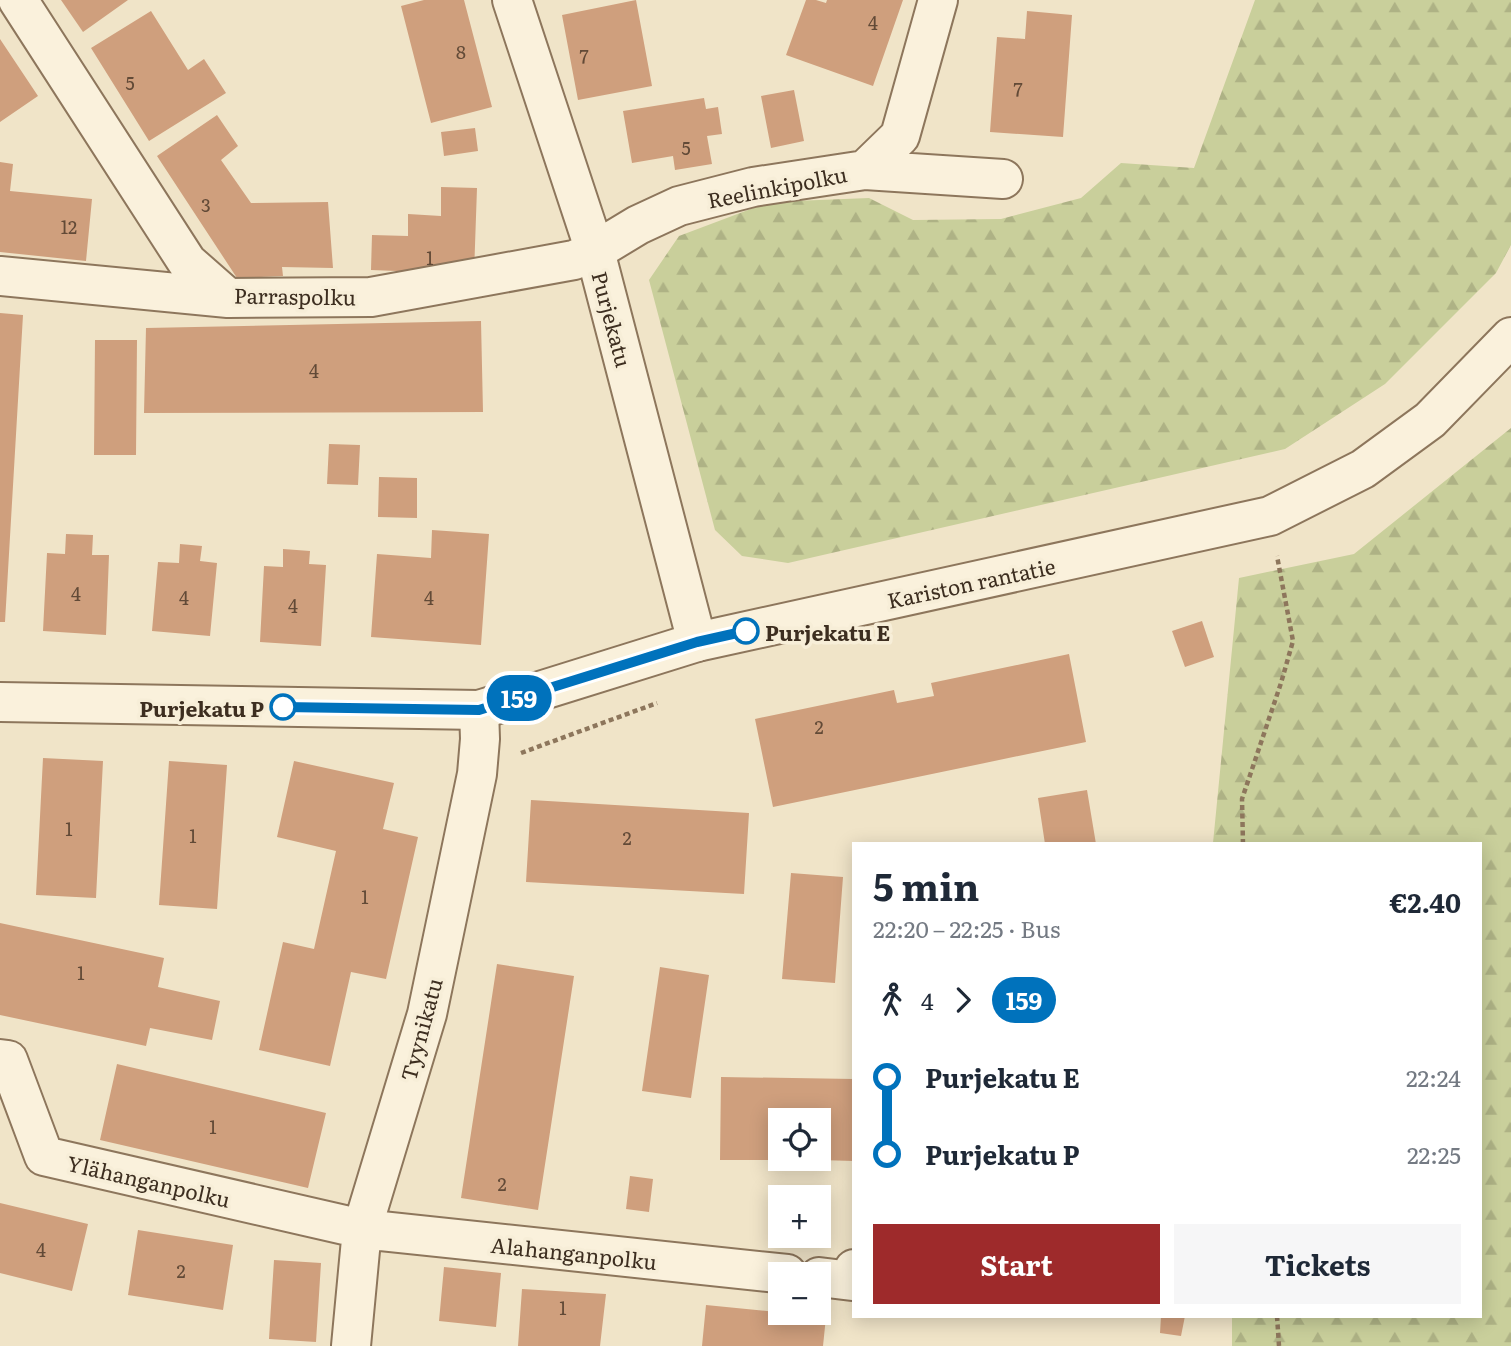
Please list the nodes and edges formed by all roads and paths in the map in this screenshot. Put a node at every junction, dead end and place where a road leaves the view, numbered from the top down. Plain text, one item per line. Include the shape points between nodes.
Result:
1 (18, 0) edge
2 (512, 0) edge
3 (938, 0) edge
4 (865, 170) junction
5 (1003, 179) dead end
6 (595, 251) junction
7 (0, 276) edge
8 (228, 298) junction
9 (1511, 337) edge
10 (1276, 554) dead end
11 (697, 642) junction
12 (0, 702) edge
13 (479, 710) junction
14 (1243, 842) edge
15 (0, 1059) edge
16 (362, 1229) junction
17 (768, 1272) edge
18 (831, 1278) edge
19 (852, 1281) edge
20 (1277, 1318) edge
21 (351, 1346) edge
22 (1279, 1346) edge

1 - 8 street, Parraspolku via 187,262
2 - 6 street, Purjekatu
3 - 4 street, Reelinkipolku via 900,136
4 - 5 street
4 - 6 street, Reelinkipolku via 753,187 679,206
6 - 8 street, Parraspolku via 574,260 371,297
6 - 11 street, Purjekatu
7 - 8 street
9 - 11 street, Kariston rantatie via 1421,427 1363,470 1270,516
10 - 14 path via 1293,641 1242,799
11 - 13 street, Kariston rantatie
12 - 13 street, Kariston rantatie
13 - 16 street, Tyynikatu via 477,775 427,1014
15 - 16 street, Ylähanganpolku via 8,1060 44,1156
16 - 17 street, Alahanganpolku
16 - 21 street, Tyynikatu
18 - 19 street
20 - 22 path

